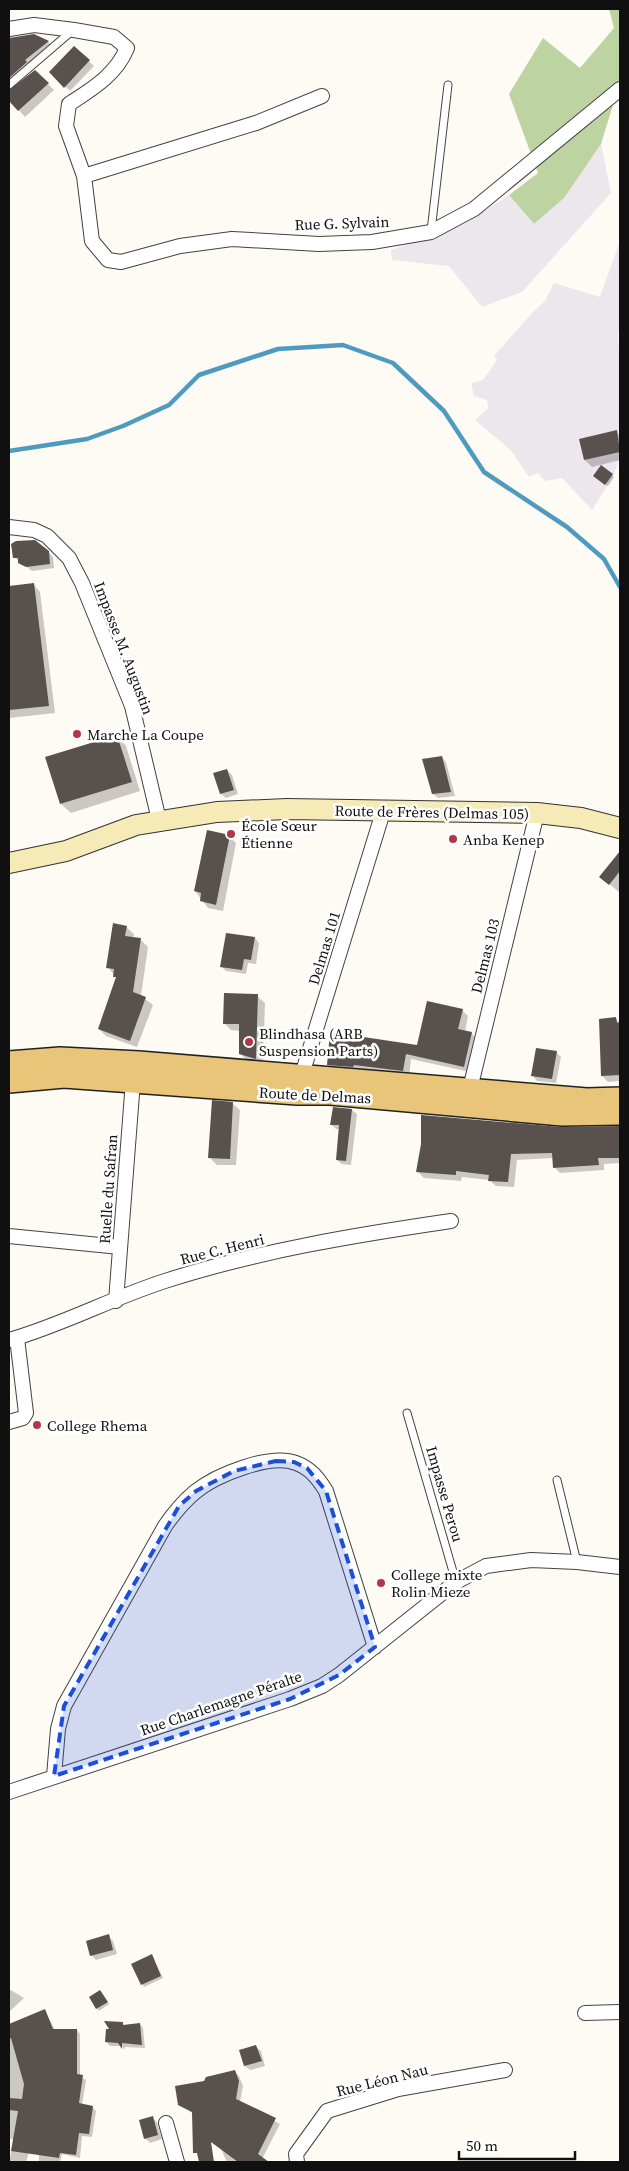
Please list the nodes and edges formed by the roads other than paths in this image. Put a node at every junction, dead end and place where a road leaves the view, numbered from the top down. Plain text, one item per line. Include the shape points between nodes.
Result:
1 (9, 29) edge
2 (74, 30) junction
3 (9, 84) edge
4 (448, 85) dead end
5 (620, 89) edge
6 (322, 96) dead end
7 (84, 176) junction
8 (431, 232) junction
9 (9, 527) edge
10 (382, 812) junction
11 (537, 813) junction
12 (159, 820) junction
13 (620, 828) edge
14 (9, 863) edge
15 (9, 1062) edge
16 (133, 1080) junction
17 (9, 1082) edge
18 (299, 1085) junction
19 (468, 1098) junction
20 (620, 1098) edge
21 (620, 1114) edge
22 (451, 1221) dead end
23 (9, 1236) edge
24 (120, 1247) junction
25 (116, 1301) junction
26 (13, 1339) edge
27 (407, 1413) dead end
28 (9, 1422) edge
29 (557, 1480) dead end
30 (577, 1562) junction
31 (620, 1568) edge
32 (456, 1582) junction
33 (375, 1647) junction
34 (54, 1776) junction
35 (9, 1792) edge
36 (620, 2012) edge
37 (586, 2014) dead end
38 (505, 2070) dead end
39 (166, 2124) dead end
40 (177, 2162) edge
41 (297, 2162) edge

1 - 2 street via 34,25
2 - 3 lane
2 - 7 street via 114,37 127,48 122,60 104,80 69,104 66,126
4 - 8 lane
5 - 8 street, Rue G. Sylvain via 474,209
6 - 7 street via 256,123
7 - 8 street, Rue G. Sylvain via 92,241 108,260 121,262 180,246 232,239 319,244 372,242
9 - 12 street, Impasse M. Augustin via 34,530 47,536 69,558 78,575 132,706
10 - 11 main road, Route de Frères (Delmas 105)
10 - 12 main road, Route de Frères (Delmas 105) via 287,809 217,812
10 - 18 street, Delmas 101
11 - 13 main road, Route de Frères (Delmas 105) via 581,818
11 - 19 street, Delmas 103
12 - 14 main road, Route de Frères (Delmas 105) via 66,850
15 - 18 main road, Route de Delmas via 60,1058 129,1061
16 - 17 main road, Route de Delmas via 64,1077
16 - 18 main road, Route de Delmas
16 - 24 street, Ruelle du Safran
18 - 19 main road, Route de Delmas via 330,1094
19 - 20 main road, Route de Delmas
19 - 21 main road, Route de Delmas via 562,1116
22 - 25 street, Rue C. Henri via 329,1240 213,1266
23 - 24 street
24 - 25 street, Ruelle du Safran
25 - 26 street, Rue C. Henri
26 - 28 street via 26,1413 22,1418
27 - 32 lane, Impasse Perou
29 - 30 lane
30 - 31 street, Rue Charlemagne Péralte
30 - 32 street, Rue Charlemagne Péralte via 507,1562 486,1566
32 - 33 street, Rue Charlemagne Péralte
33 - 34 street, Rue Charlemagne Péralte via 340,1675 290,1700
33 - 34 street via 326,1490 318,1477 294,1462 254,1464 234,1471 196,1491 179,1506 165,1526 64,1706 58,1729
34 - 35 street, Rue Charlemagne Péralte
36 - 37 street
38 - 41 street, Rue Léon Nau via 398,2090 326,2111 296,2154
39 - 40 street

